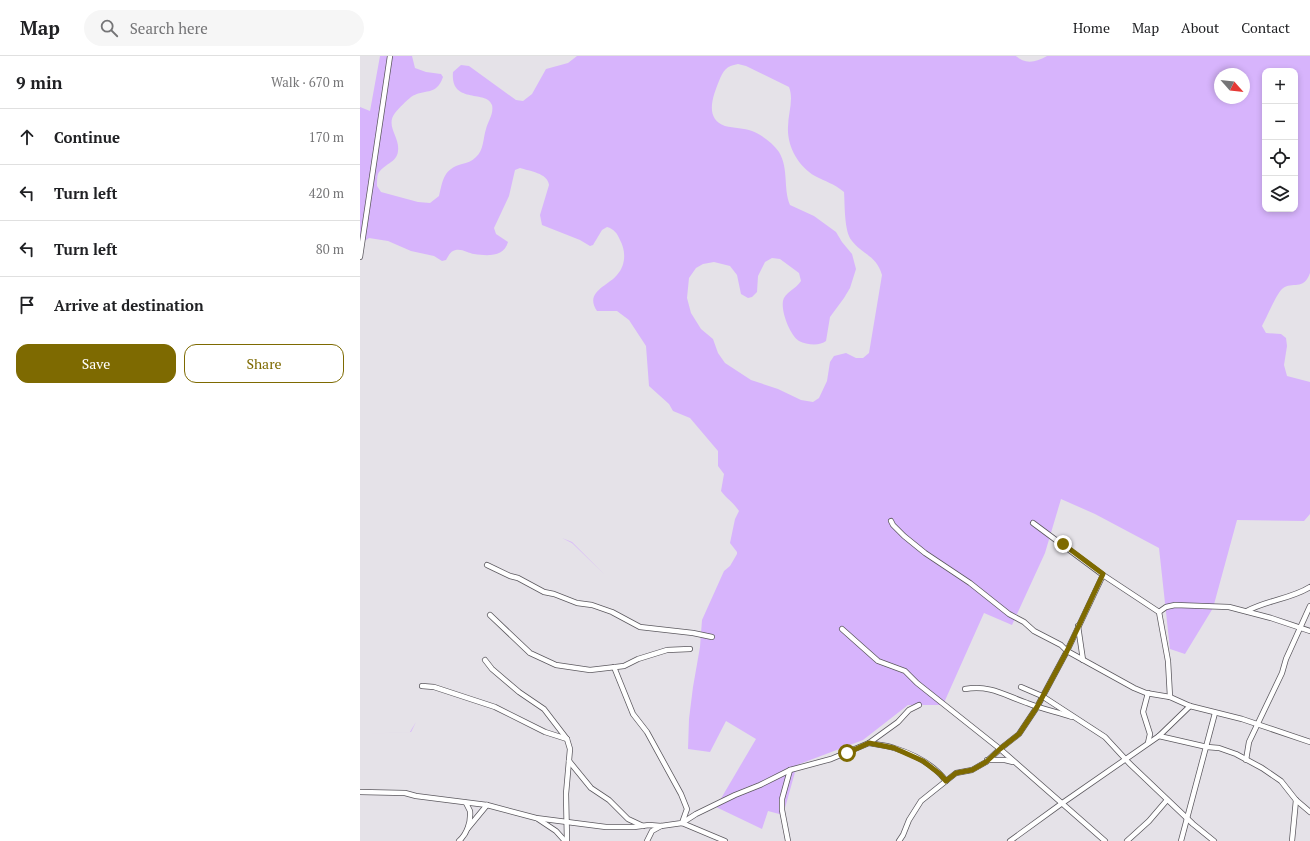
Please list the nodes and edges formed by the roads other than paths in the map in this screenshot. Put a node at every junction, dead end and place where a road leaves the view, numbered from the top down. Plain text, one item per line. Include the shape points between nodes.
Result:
1 (390, 56) edge
2 (360, 257) edge
3 (891, 521) dead end
4 (1033, 523) dead end
5 (486, 565) dead end
6 (1103, 574) junction
7 (1310, 587) edge
8 (1310, 606) edge
9 (1247, 611) junction
10 (1159, 612) junction
11 (490, 615) dead end
12 (1078, 626) junction
13 (1301, 628) junction
14 (842, 630) dead end
15 (1310, 631) edge
16 (712, 637) dead end
17 (690, 649) dead end
18 (1067, 651) junction
19 (485, 660) dead end
20 (1084, 660) junction
21 (614, 667) junction
22 (422, 686) dead end
23 (1021, 687) dead end
24 (965, 689) dead end
25 (1148, 693) junction
26 (1042, 696) junction
27 (1170, 697) junction
28 (920, 705) dead end
29 (1190, 706) junction
30 (1037, 707) junction
31 (1215, 713) junction
32 (1079, 719) junction
33 (1258, 724) junction
34 (1158, 736) junction
35 (567, 739) junction
36 (1310, 742) edge
37 (869, 743) junction
38 (1148, 743) junction
39 (1207, 747) junction
40 (1000, 749) junction
41 (1125, 758) junction
42 (987, 760) junction
43 (1246, 760) junction
44 (569, 761) junction
45 (1015, 762) junction
46 (790, 770) junction
47 (946, 781) junction
48 (360, 792) edge
49 (1167, 800) junction
50 (1296, 800) junction
51 (466, 803) junction
52 (1061, 804) junction
53 (487, 805) junction
54 (1310, 812) edge
55 (536, 818) junction
56 (1187, 818) junction
57 (567, 822) junction
58 (682, 823) junction
59 (643, 826) junction
60 (661, 826) junction
61 (467, 829) junction
62 (459, 841) edge
63 (566, 841) edge
64 (647, 841) edge
65 (725, 841) edge
66 (788, 841) edge
67 (899, 841) edge
68 (1010, 841) edge
69 (1105, 841) edge
70 (1127, 841) edge
71 (1181, 841) edge
72 (1214, 841) edge
73 (1292, 841) edge

1 - 2 street
3 - 18 street via 904,536 925,553 970,583 1009,614
4 - 6 street
5 - 16 street via 544,592 612,612 640,627
6 - 10 street
6 - 12 street
7 - 9 street via 1287,598
8 - 13 street
9 - 10 street via 1229,607 1175,605
9 - 13 street
10 - 27 street via 1168,661
11 - 21 street via 530,654 556,665 590,670
12 - 18 street
12 - 20 street
13 - 15 street
13 - 33 street
14 - 40 street via 878,661 905,671
17 - 21 street via 667,650 624,666
18 - 20 street
18 - 26 street
19 - 35 street via 519,692 544,709
20 - 25 street
21 - 58 street via 633,714 647,732 681,794 687,809
22 - 35 street via 434,687 495,707 545,732
23 - 26 street
24 - 30 street via 984,688 997,691
25 - 27 street
25 - 38 street via 1143,712 1150,734
26 - 30 street
26 - 32 street
27 - 29 street
28 - 37 street via 909,710 898,722
29 - 31 street
29 - 34 street
30 - 32 street
30 - 40 street via 1019,734
31 - 33 street
31 - 39 street
32 - 41 street via 1105,737
33 - 36 street
33 - 43 street via 1249,742
34 - 38 street
34 - 39 street
35 - 44 street via 570,749
37 - 46 street via 832,759
37 - 47 street via 894,748 923,761
38 - 41 street
39 - 43 street via 1219,748
39 - 56 street
40 - 42 street
40 - 45 street
41 - 49 street
41 - 52 street
42 - 45 street
42 - 47 street via 972,770 956,773
43 - 50 street via 1281,781
44 - 57 street
44 - 59 street via 591,788 609,800 628,819
45 - 52 street
46 - 58 street via 711,806
46 - 66 street via 782,799
47 - 67 street via 921,801
48 - 51 street via 405,793
49 - 56 street
49 - 70 street
50 - 54 street
50 - 73 street
51 - 53 street
51 - 61 street via 470,810
52 - 68 street
52 - 69 street
53 - 55 street
53 - 61 street
55 - 57 street
55 - 63 street
56 - 71 street
56 - 72 street
57 - 59 street via 606,827
57 - 63 street
58 - 60 street
58 - 65 street
59 - 60 street
60 - 64 street via 652,831
61 - 62 street via 465,836

